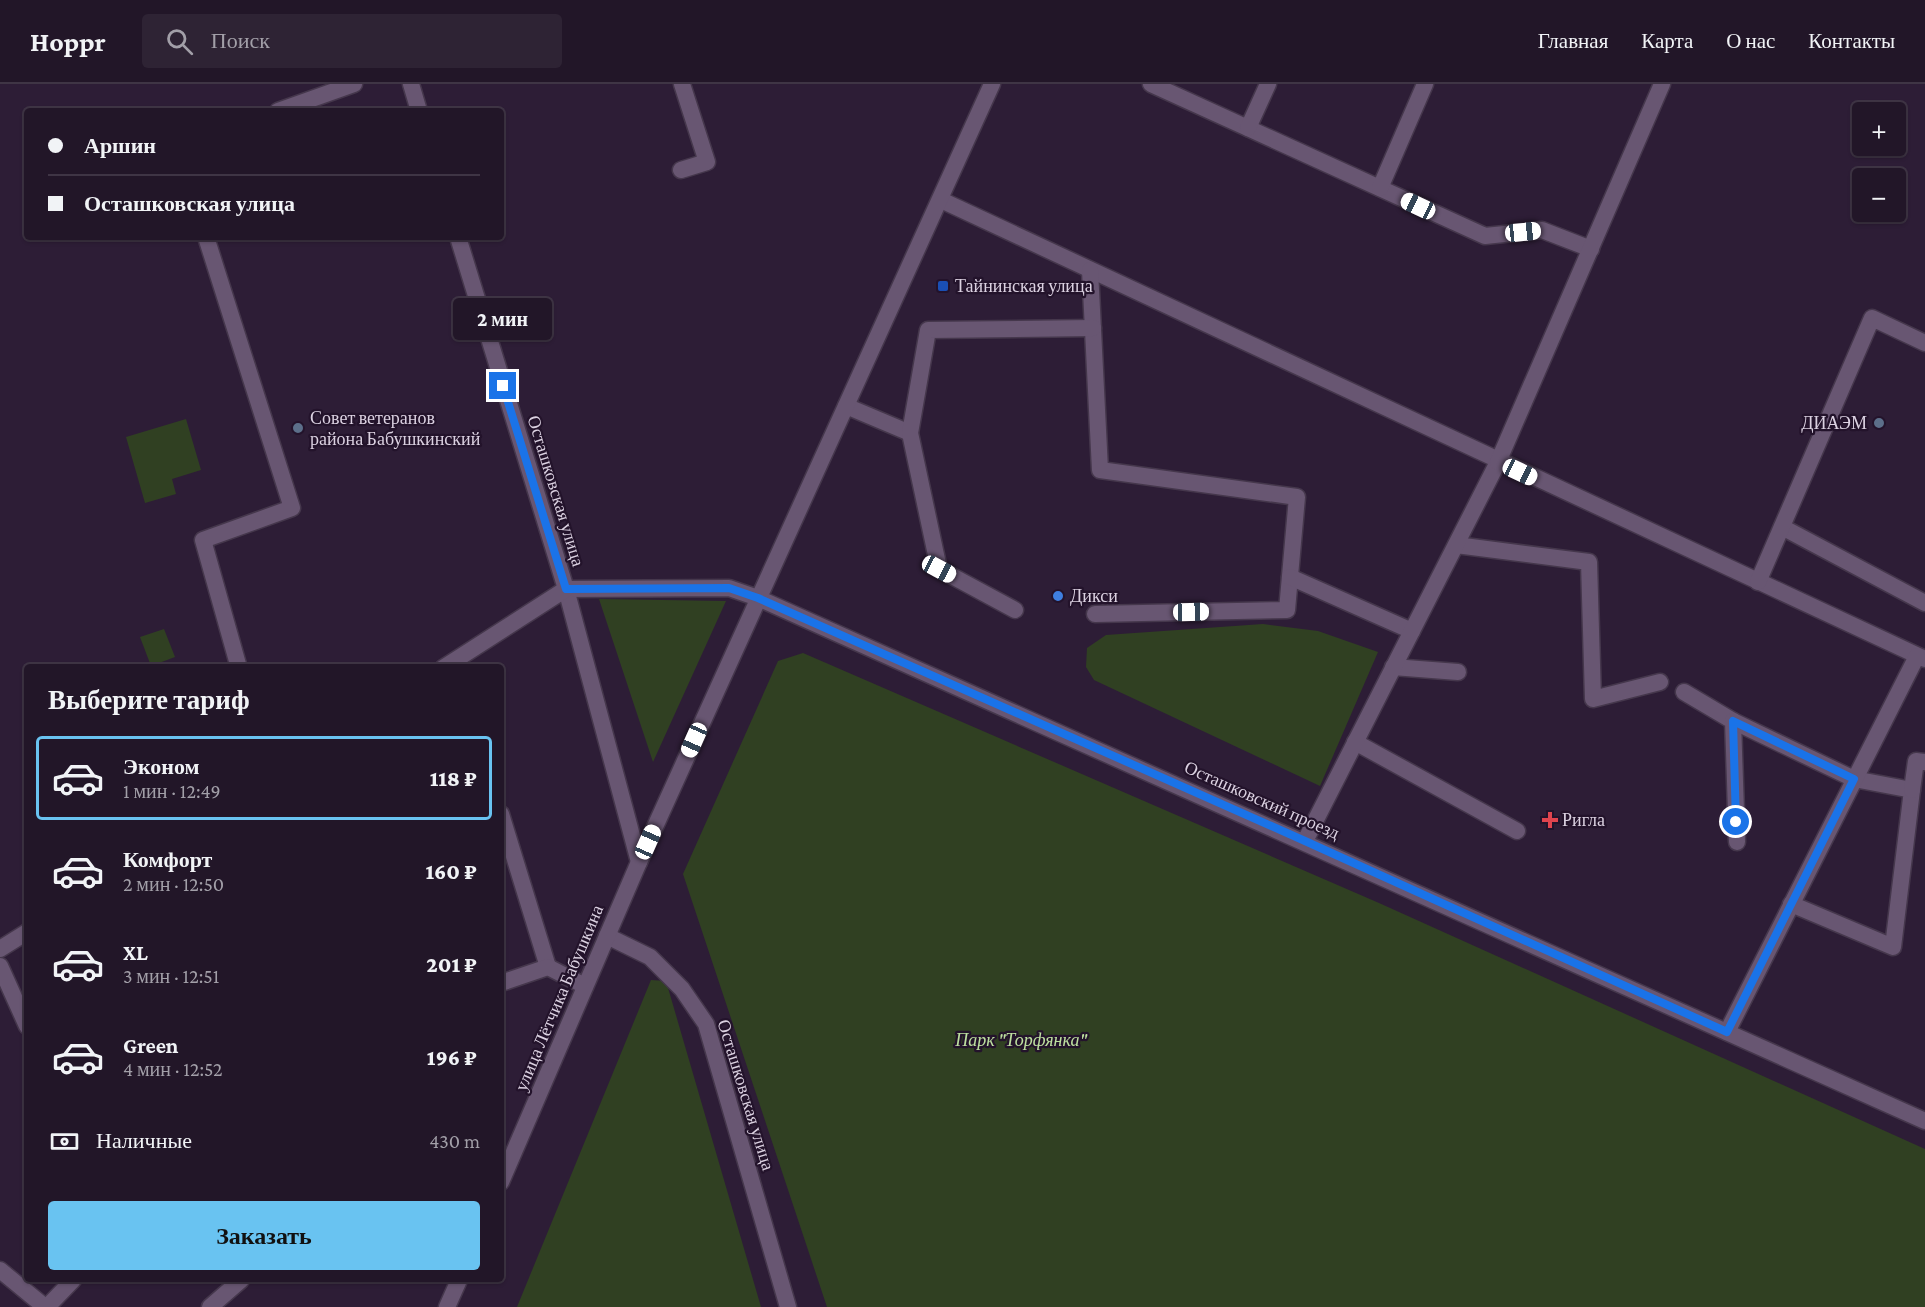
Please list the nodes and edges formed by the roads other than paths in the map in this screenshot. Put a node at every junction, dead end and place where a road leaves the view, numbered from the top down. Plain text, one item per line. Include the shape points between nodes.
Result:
1 (354, 84) edge
2 (411, 84) edge
3 (682, 84) edge
4 (992, 84) edge
5 (1151, 84) edge
6 (1268, 84) edge
7 (1425, 84) edge
8 (1662, 84) edge
9 (286, 108) edge
10 (418, 108) edge
11 (1248, 128) junction
12 (681, 170) dead end
13 (1380, 188) junction
14 (942, 200) junction
15 (207, 240) edge
16 (459, 240) edge
17 (1591, 249) junction
18 (1090, 270) junction
19 (1093, 328) junction
20 (1925, 343) edge
21 (846, 406) junction
22 (910, 433) junction
23 (1498, 462) junction
24 (1782, 527) junction
25 (1456, 545) junction
26 (1290, 577) junction
27 (1758, 582) junction
28 (566, 589) junction
29 (758, 598) junction
30 (1925, 603) edge
31 (1015, 610) dead end
32 (1095, 614) dead end
33 (1412, 631) junction
34 (1921, 657) edge
35 (237, 664) edge
36 (453, 664) edge
37 (1393, 667) junction
38 (1458, 672) dead end
39 (1660, 682) dead end
40 (1684, 692) dead end
41 (1733, 721) junction
42 (1355, 742) junction
43 (1925, 762) edge
44 (1854, 779) junction
45 (1912, 790) junction
46 (504, 824) edge
47 (1517, 831) dead end
48 (1305, 841) junction
49 (1737, 842) dead end
50 (639, 862) junction
51 (1791, 904) junction
52 (24, 934) edge
53 (607, 936) junction
54 (0, 950) edge
55 (0, 966) edge
56 (548, 967) junction
57 (504, 982) edge
58 (585, 986) junction
59 (24, 1019) edge
60 (1727, 1032) junction
61 (1925, 1121) edge
62 (504, 1175) edge
63 (0, 1270) edge
64 (71, 1282) edge
65 (239, 1282) edge
66 (458, 1282) edge
67 (46, 1307) edge
68 (210, 1307) edge
69 (447, 1307) edge
70 (788, 1307) edge

1 - 9 street
2 - 10 street
3 - 12 street via 707,162
4 - 14 street
5 - 11 street
6 - 11 street
7 - 13 street
8 - 17 street
11 - 13 street
13 - 17 street via 1485,236 1542,230
14 - 18 street
14 - 21 street
15 - 35 street via 292,508 203,540
16 - 28 street, Осташковская улица
17 - 23 street
18 - 19 street
18 - 23 street
19 - 22 street via 928,330
19 - 26 street via 1100,470 1297,497
20 - 24 street via 1872,318
21 - 22 street
21 - 29 street
22 - 31 street via 939,569
23 - 25 street
23 - 27 street
24 - 27 street
24 - 30 street
25 - 33 street
25 - 39 street via 1589,562 1593,699
26 - 32 street via 1287,610
26 - 33 street
27 - 34 street
28 - 29 street, Осташковский проезд via 729,588
28 - 36 street
28 - 50 street, Осташковская улица
29 - 48 street, Осташковский проезд
29 - 50 street
33 - 37 street
34 - 44 street
37 - 38 street
37 - 42 street
40 - 41 street
41 - 44 street
41 - 49 street
42 - 47 street
42 - 48 street
43 - 45 street via 1916,761
44 - 45 street
44 - 51 street
45 - 51 street via 1893,947
46 - 56 street
48 - 60 street, Осташковский проезд
50 - 53 street, улица Лётчика Бабушкина
51 - 60 street
52 - 54 street
53 - 58 street, улица Лётчика Бабушкина
53 - 70 street, Осташковская улица via 650,957 682,989 706,1024
55 - 59 street
56 - 57 street
56 - 58 street
58 - 62 street, улица Лётчика Бабушкина
60 - 61 street, Осташковский проезд
63 - 67 street
64 - 67 street
65 - 68 street
66 - 69 street

